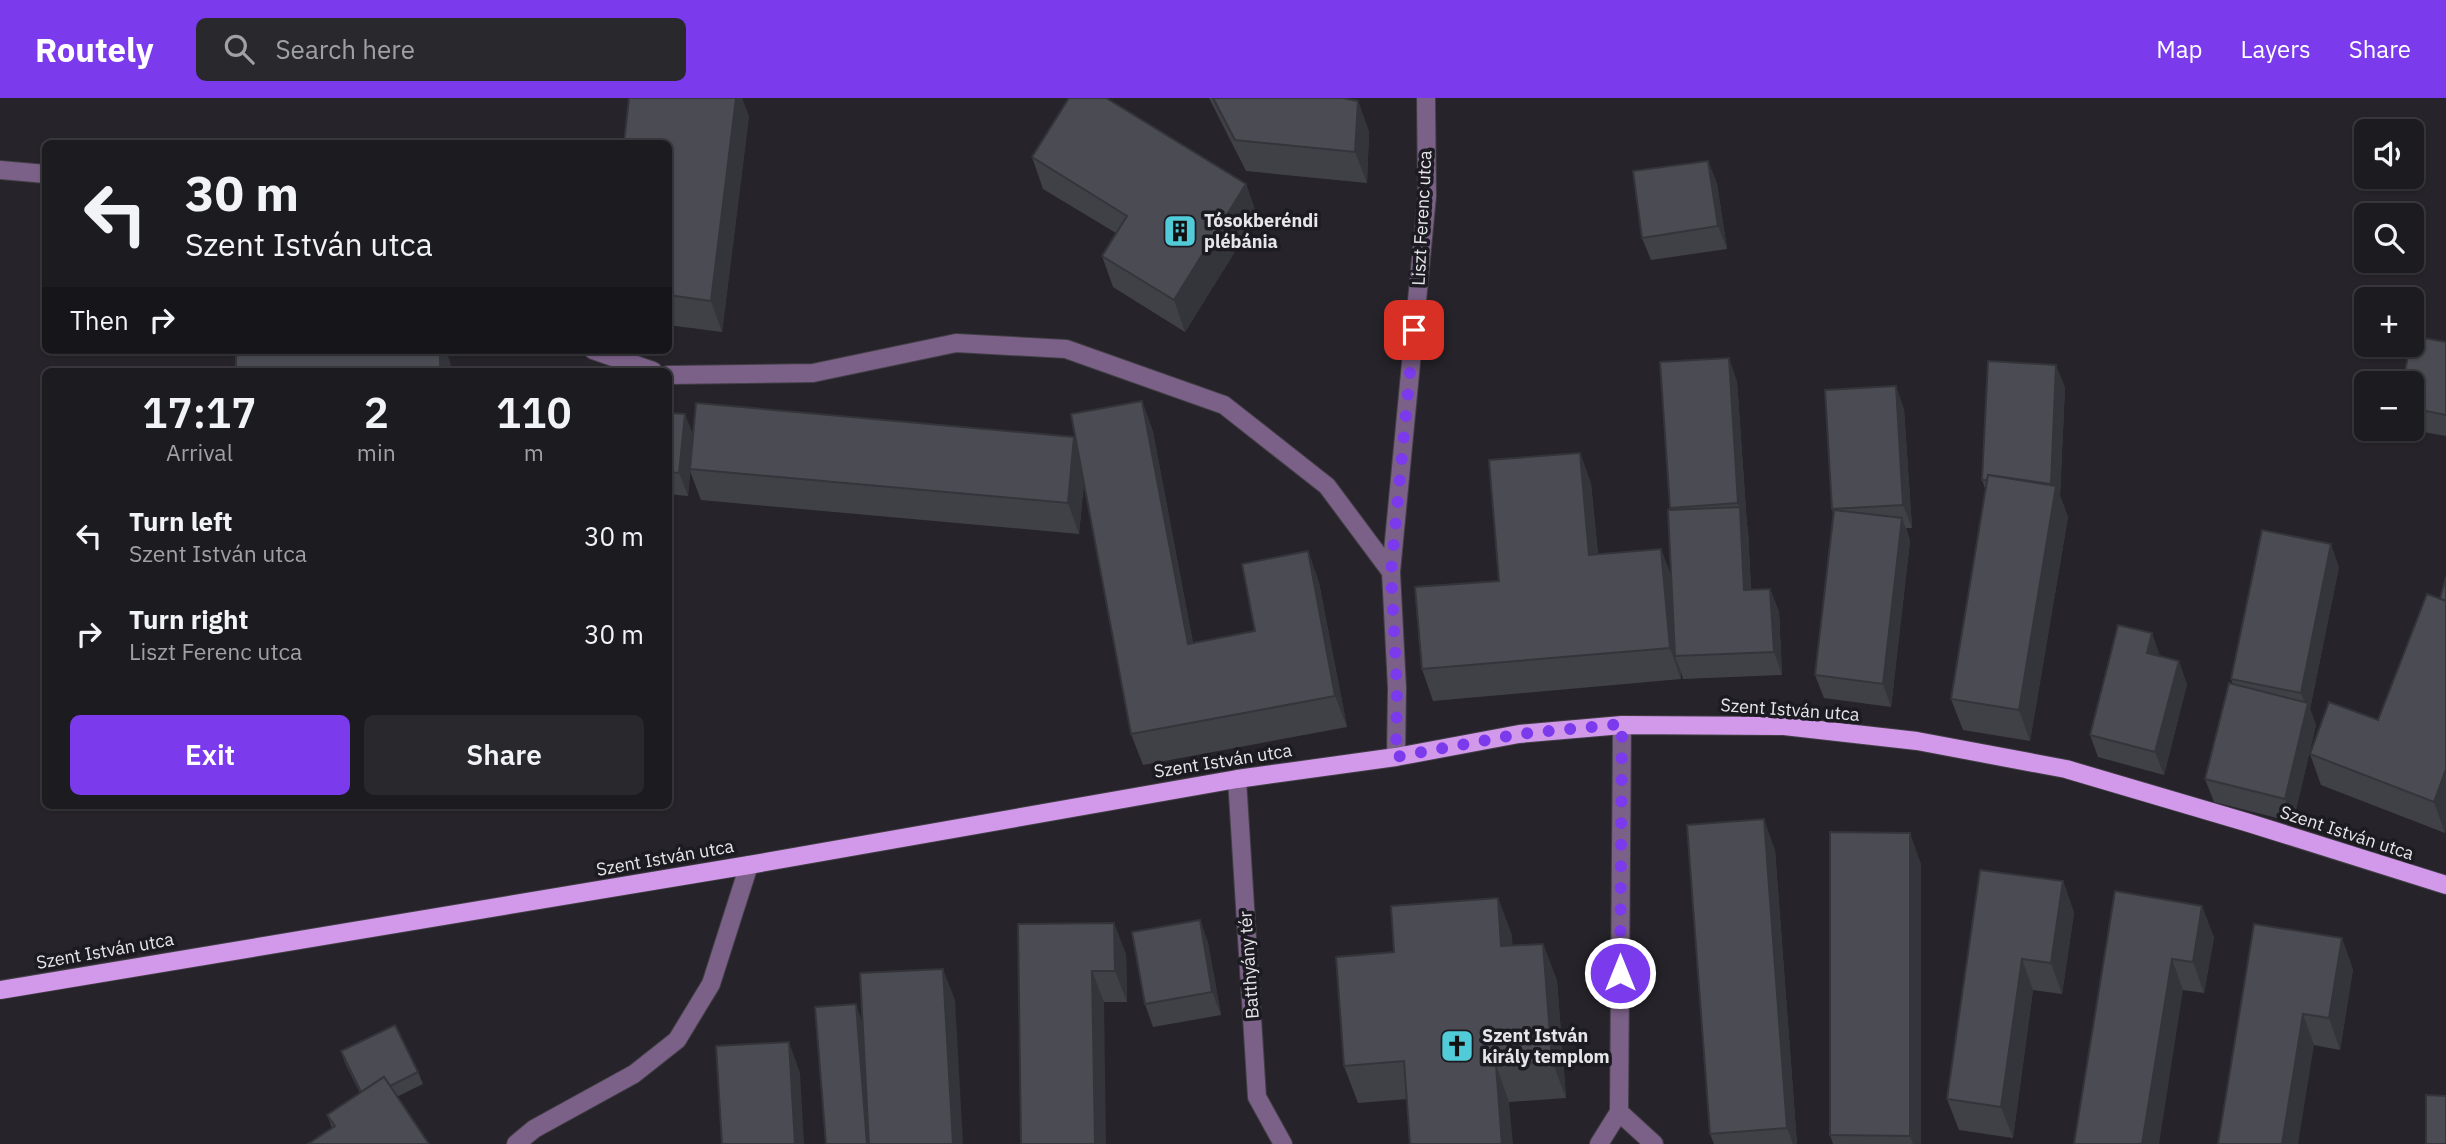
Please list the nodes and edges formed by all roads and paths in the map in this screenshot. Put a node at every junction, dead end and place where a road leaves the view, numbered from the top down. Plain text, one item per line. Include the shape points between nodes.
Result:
1 (1426, 98) edge
2 (0, 170) edge
3 (42, 174) edge
4 (604, 354) edge
5 (644, 368) edge
6 (672, 375) edge
7 (1391, 572) junction
8 (1622, 724) junction
9 (1396, 757) junction
10 (1237, 779) junction
11 (749, 865) junction
12 (2446, 885) edge
13 (0, 990) edge
14 (1619, 1112) junction
15 (516, 1144) edge
16 (1283, 1144) edge
17 (1599, 1144) edge
18 (1654, 1144) edge

1 - 7 street, Liszt Ferenc utca via 1427,196
2 - 3 street
4 - 5 street
6 - 7 street via 813,373 956,343 1066,349 1224,405 1327,486
7 - 9 street, Liszt Ferenc utca
8 - 9 main road, Szent István utca via 1519,734
8 - 12 main road, Szent István utca via 1784,726 1917,741 2066,769
8 - 14 street
9 - 10 main road, Szent István utca
10 - 11 main road, Szent István utca
10 - 16 street, Batthyány tér via 1258,1097
11 - 13 main road, Szent István utca
11 - 15 street via 711,984 677,1040 634,1074 534,1129
14 - 17 street
14 - 18 street

